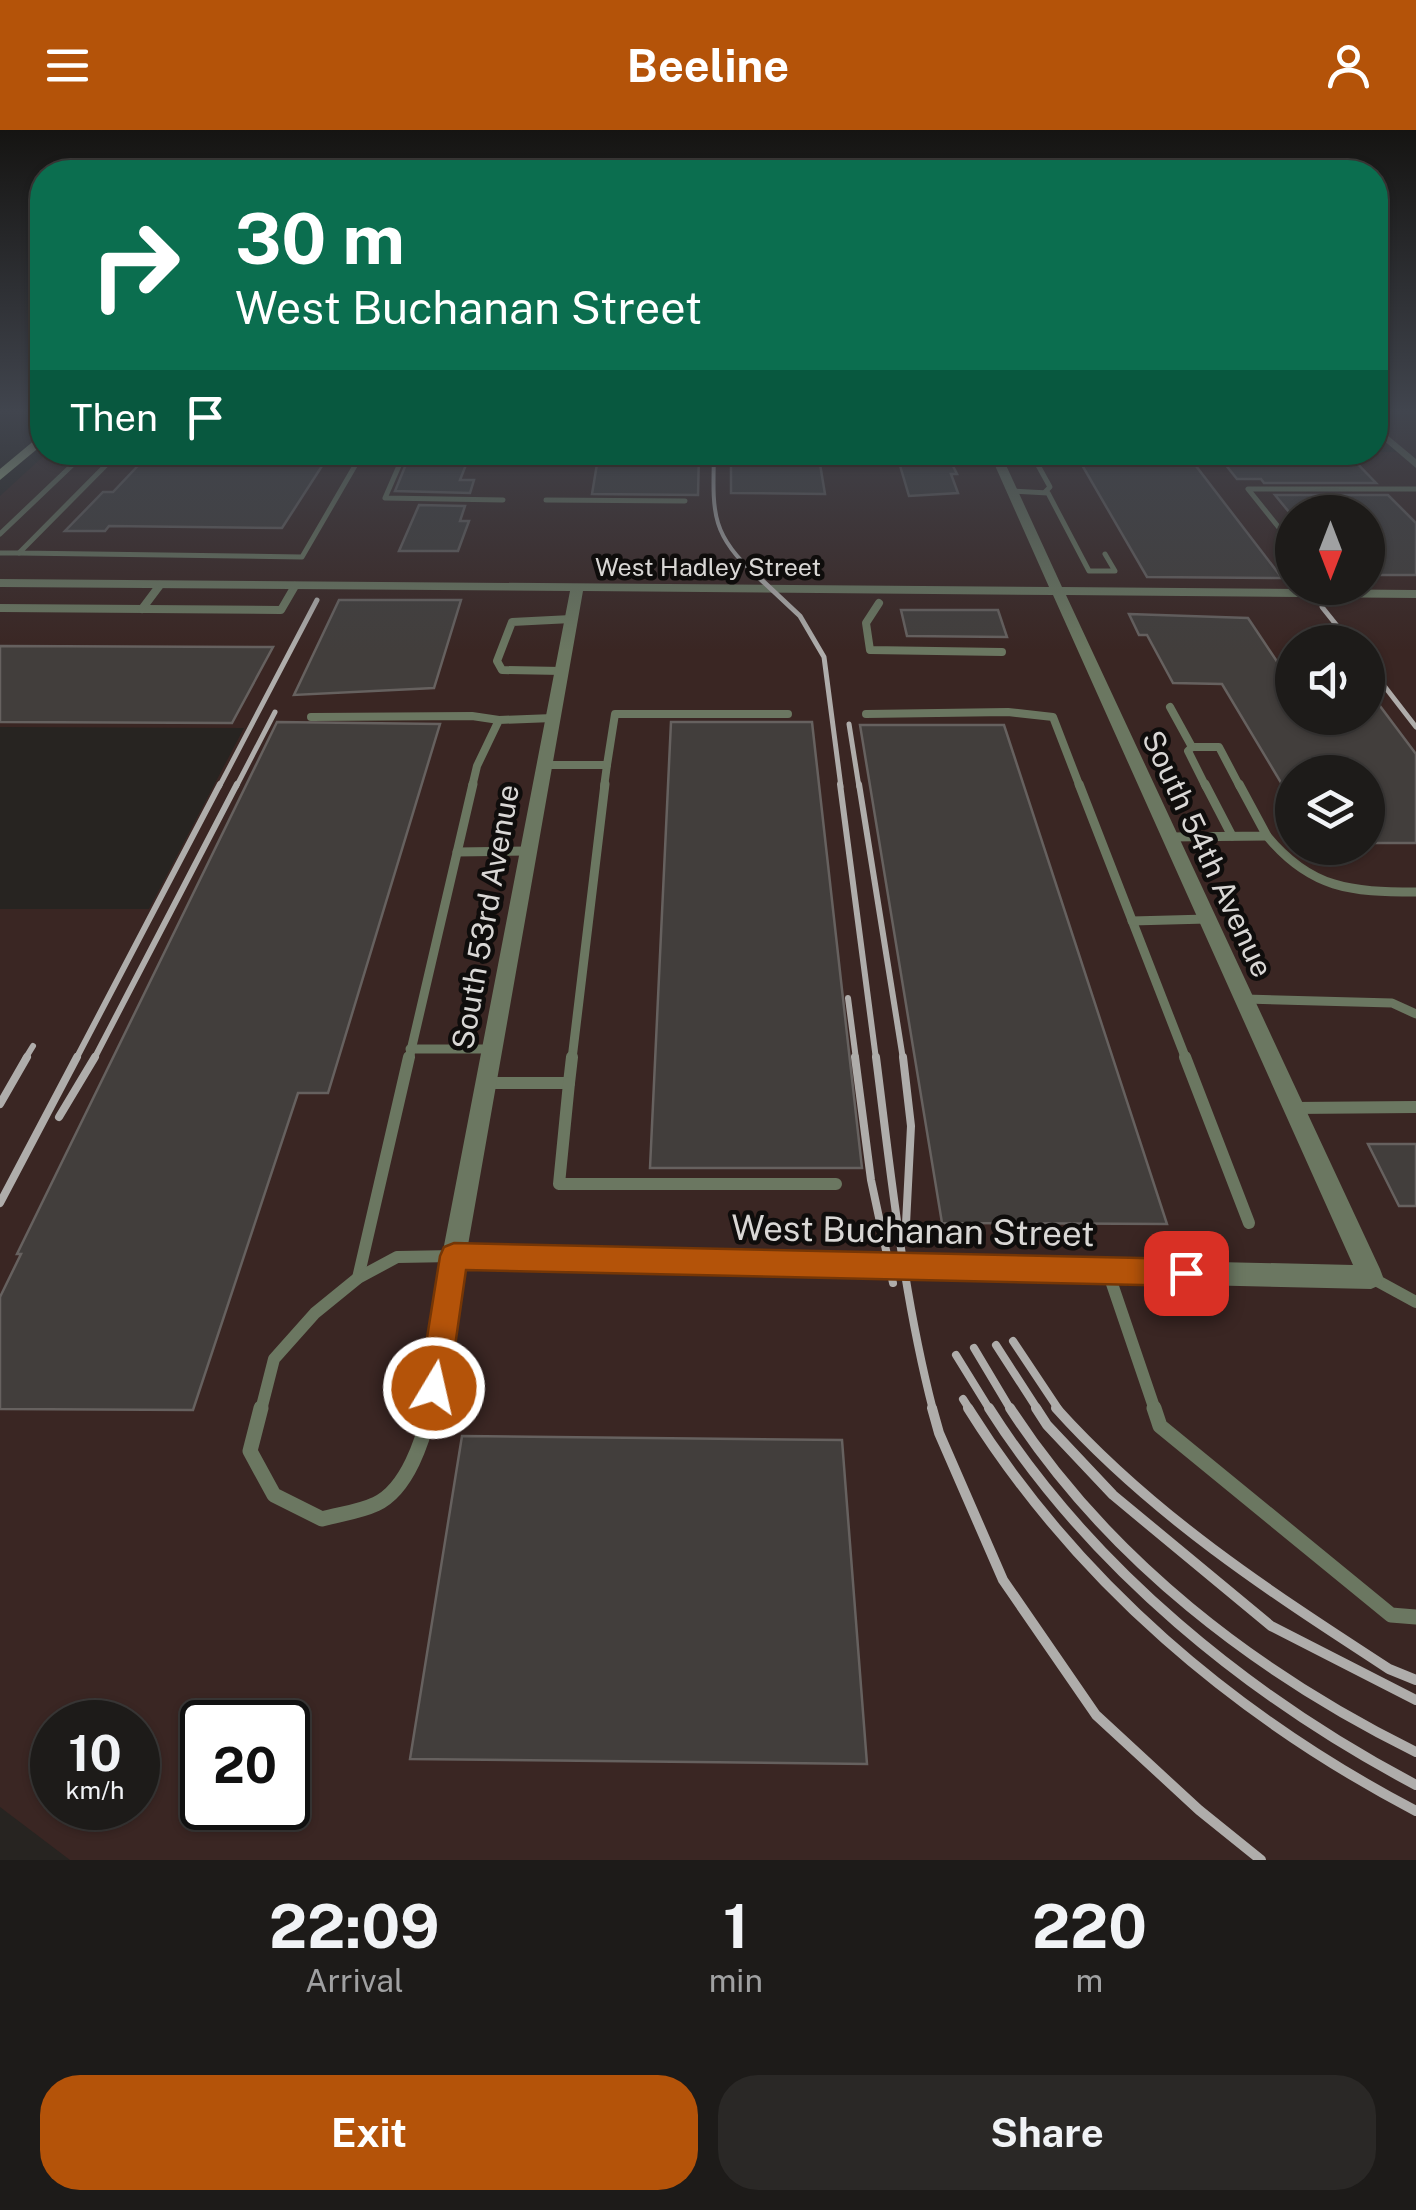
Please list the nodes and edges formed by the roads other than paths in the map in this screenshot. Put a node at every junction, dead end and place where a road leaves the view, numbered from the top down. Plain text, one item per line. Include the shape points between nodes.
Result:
1 (46, 490) edge
2 (82, 490) edge
3 (342, 490) edge
4 (388, 490) edge
5 (1047, 490) edge
6 (1249, 490) edge
7 (1012, 491) joint
8 (1044, 492) junction
9 (503, 500) dead end
10 (546, 500) dead end
11 (685, 502) dead end
12 (1275, 523) edge
13 (0, 534) edge
14 (0, 553) edge
15 (18, 554) junction
16 (1105, 554) dead end
17 (0, 583) edge
18 (160, 584) junction
19 (295, 586) junction
20 (577, 588) junction
21 (1275, 591) edge
22 (1056, 592) junction
23 (1385, 593) edge
24 (1416, 594) edge
25 (879, 604) dead end
26 (0, 608) edge
27 (142, 609) junction
28 (571, 618) junction
29 (1002, 652) dead end
30 (562, 671) junction
31 (1170, 708) dead end
32 (788, 714) dead end
33 (866, 714) dead end
34 (312, 717) dead end
35 (553, 718) junction
36 (499, 720) junction
37 (1192, 747) junction
38 (544, 765) junction
39 (608, 766) junction
40 (1232, 836) junction
41 (1267, 836) junction
42 (1169, 837) junction
43 (457, 852) junction
44 (528, 852) junction
45 (1416, 892) edge
46 (1206, 919) junction
47 (1132, 921) junction
48 (1244, 1000) junction
49 (1416, 1014) edge
50 (410, 1049) junction
51 (492, 1049) junction
52 (486, 1082) junction
53 (569, 1083) junction
54 (1416, 1107) edge
55 (1292, 1108) junction
56 (836, 1184) dead end
57 (1249, 1223) dead end
58 (454, 1256) junction
59 (1108, 1271) junction
60 (1371, 1277) junction
61 (358, 1278) junction
62 (1416, 1302) edge
63 (1416, 1617) edge

1 - 13 lane
2 - 15 lane
3 - 15 lane via 302,556
4 - 9 lane via 384,498
5 - 8 lane
6 - 12 lane
7 - 8 lane
7 - 22 street, South 54th Avenue
8 - 16 lane via 1089,571 1115,572
10 - 11 lane
14 - 15 lane
17 - 18 street, West Hadley Street
18 - 19 street, West Hadley Street
18 - 27 lane
19 - 20 street, West Hadley Street
19 - 27 lane via 281,610
20 - 22 street, West Hadley Street
20 - 28 street, South 53rd Avenue
21 - 22 street, West Hadley Street
22 - 42 street, South 54th Avenue
23 - 24 street, West Hadley Street
25 - 29 lane via 866,623 870,650
26 - 27 lane
28 - 30 street, South 53rd Avenue
28 - 30 lane via 512,622 497,661 502,670
30 - 35 street, South 53rd Avenue
31 - 37 lane
32 - 39 lane via 615,714
33 - 47 lane via 1053,717
34 - 36 lane
35 - 36 lane
35 - 38 street, South 53rd Avenue
36 - 43 lane via 477,766
37 - 40 lane via 1188,751
37 - 41 lane via 1219,747
38 - 39 lane
38 - 44 street, South 53rd Avenue
39 - 53 lane
40 - 41 lane
40 - 42 lane
41 - 45 lane via 1300,872 1334,887
42 - 46 street, South 54th Avenue
43 - 44 lane
43 - 50 lane
44 - 51 street, South 53rd Avenue
46 - 47 lane
46 - 48 street, South 54th Avenue
47 - 57 lane
48 - 49 lane via 1392,1003
48 - 55 street, South 54th Avenue
50 - 51 lane
50 - 61 lane
51 - 52 street, South 53rd Avenue
52 - 53 lane
52 - 58 street, South 53rd Avenue
53 - 56 lane via 559,1184
54 - 55 lane
55 - 60 street, South 54th Avenue
58 - 59 street, West Buchanan Street
58 - 61 lane via 398,1258
58 - 61 lane via 417,1452 386,1499 322,1519 274,1495 250,1452 274,1359
59 - 60 street, West Buchanan Street
59 - 63 lane via 1160,1426 1391,1614
60 - 62 lane

